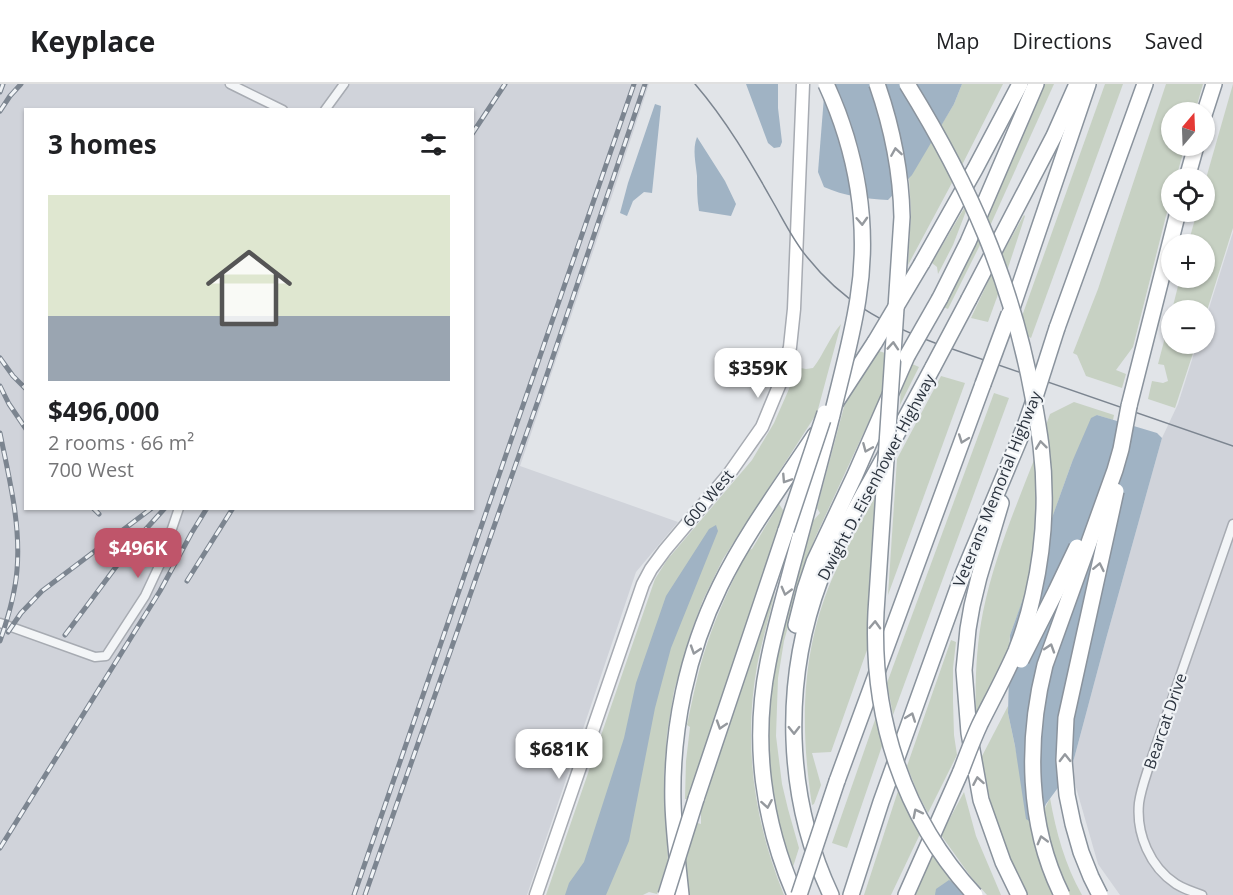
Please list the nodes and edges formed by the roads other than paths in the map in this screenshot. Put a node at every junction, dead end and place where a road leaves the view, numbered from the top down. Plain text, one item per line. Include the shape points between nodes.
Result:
1 (230, 84) edge
2 (344, 84) edge
3 (803, 84) edge
4 (826, 84) edge
5 (877, 84) edge
6 (907, 84) edge
7 (1010, 84) edge
8 (1020, 84) edge
9 (1036, 84) edge
10 (1077, 84) edge
11 (1088, 84) edge
12 (1145, 84) edge
13 (1214, 86) edge
14 (1209, 102) edge
15 (279, 108) edge
16 (326, 108) edge
17 (975, 169) junction
18 (1176, 222) edge
19 (1129, 406) junction
20 (1025, 426) junction
21 (178, 510) edge
22 (1233, 524) edge
23 (793, 532) junction
24 (1223, 554) junction
25 (1233, 557) edge
26 (0, 623) edge
27 (794, 695) junction
28 (961, 771) junction
29 (536, 895) edge
30 (666, 895) edge
31 (681, 895) edge
32 (797, 895) edge
33 (831, 895) edge
34 (850, 895) edge
35 (906, 895) edge
36 (975, 895) edge
37 (1019, 895) edge
38 (1062, 895) edge
39 (1100, 895) edge
40 (1202, 895) edge

1 - 15 street
2 - 16 street
3 - 29 street, 600 West via 794,309 781,381 762,426 729,474 664,550 643,584
4 -> 23 highway, bridge via 851,153 859,192 860,287 832,415
36 -> 5 highway, bridge via 938,848 906,790 887,735 877,679 876,612 902,217 895,145
28 -> 6 highway, bridge via 1015,652 1033,596 1043,522 1042,456 1028,368 995,256 952,162
7 - 17 highway
8 - 17 highway
9 -> 27 highway, bridge via 968,242 907,356 814,562 791,656
10 - 27 highway, Dwight D. Eisenhower Highway, bridge via 1054,136 820,580 803,639
11 -> 32 highway, bridge via 1010,314
12 - 20 highway, Veterans Memorial Highway, bridge via 1056,328
13 - 14 highway
17 -> 31 highway, bridge via 875,342 740,550 701,630 684,691 674,755 673,803
18 - 19 highway
19 - 28 highway, bridge via 1069,565
38 -> 19 highway, bridge via 1041,836 1033,787 1033,733 1040,681 1118,460
39 -> 19 highway, bridge via 1081,852 1067,795 1066,718 1127,451
34 -> 20 highway, Veterans Memorial Highway via 963,574
37 -> 20 highway via 981,800 969,733 964,670 979,577
21 - 26 street via 145,596 106,656 95,657
22 - 24 street, Bearcat Drive
23 -> 30 highway, bridge via 696,799
23 -> 32 highway via 763,696 761,760 779,855
24 - 25 street
24 - 40 street, Bearcat Drive via 1139,805 1143,840 1150,857 1175,883
27 -> 33 highway, Dwight D. Eisenhower Highway via 794,752 800,799
28 - 35 highway, bridge

